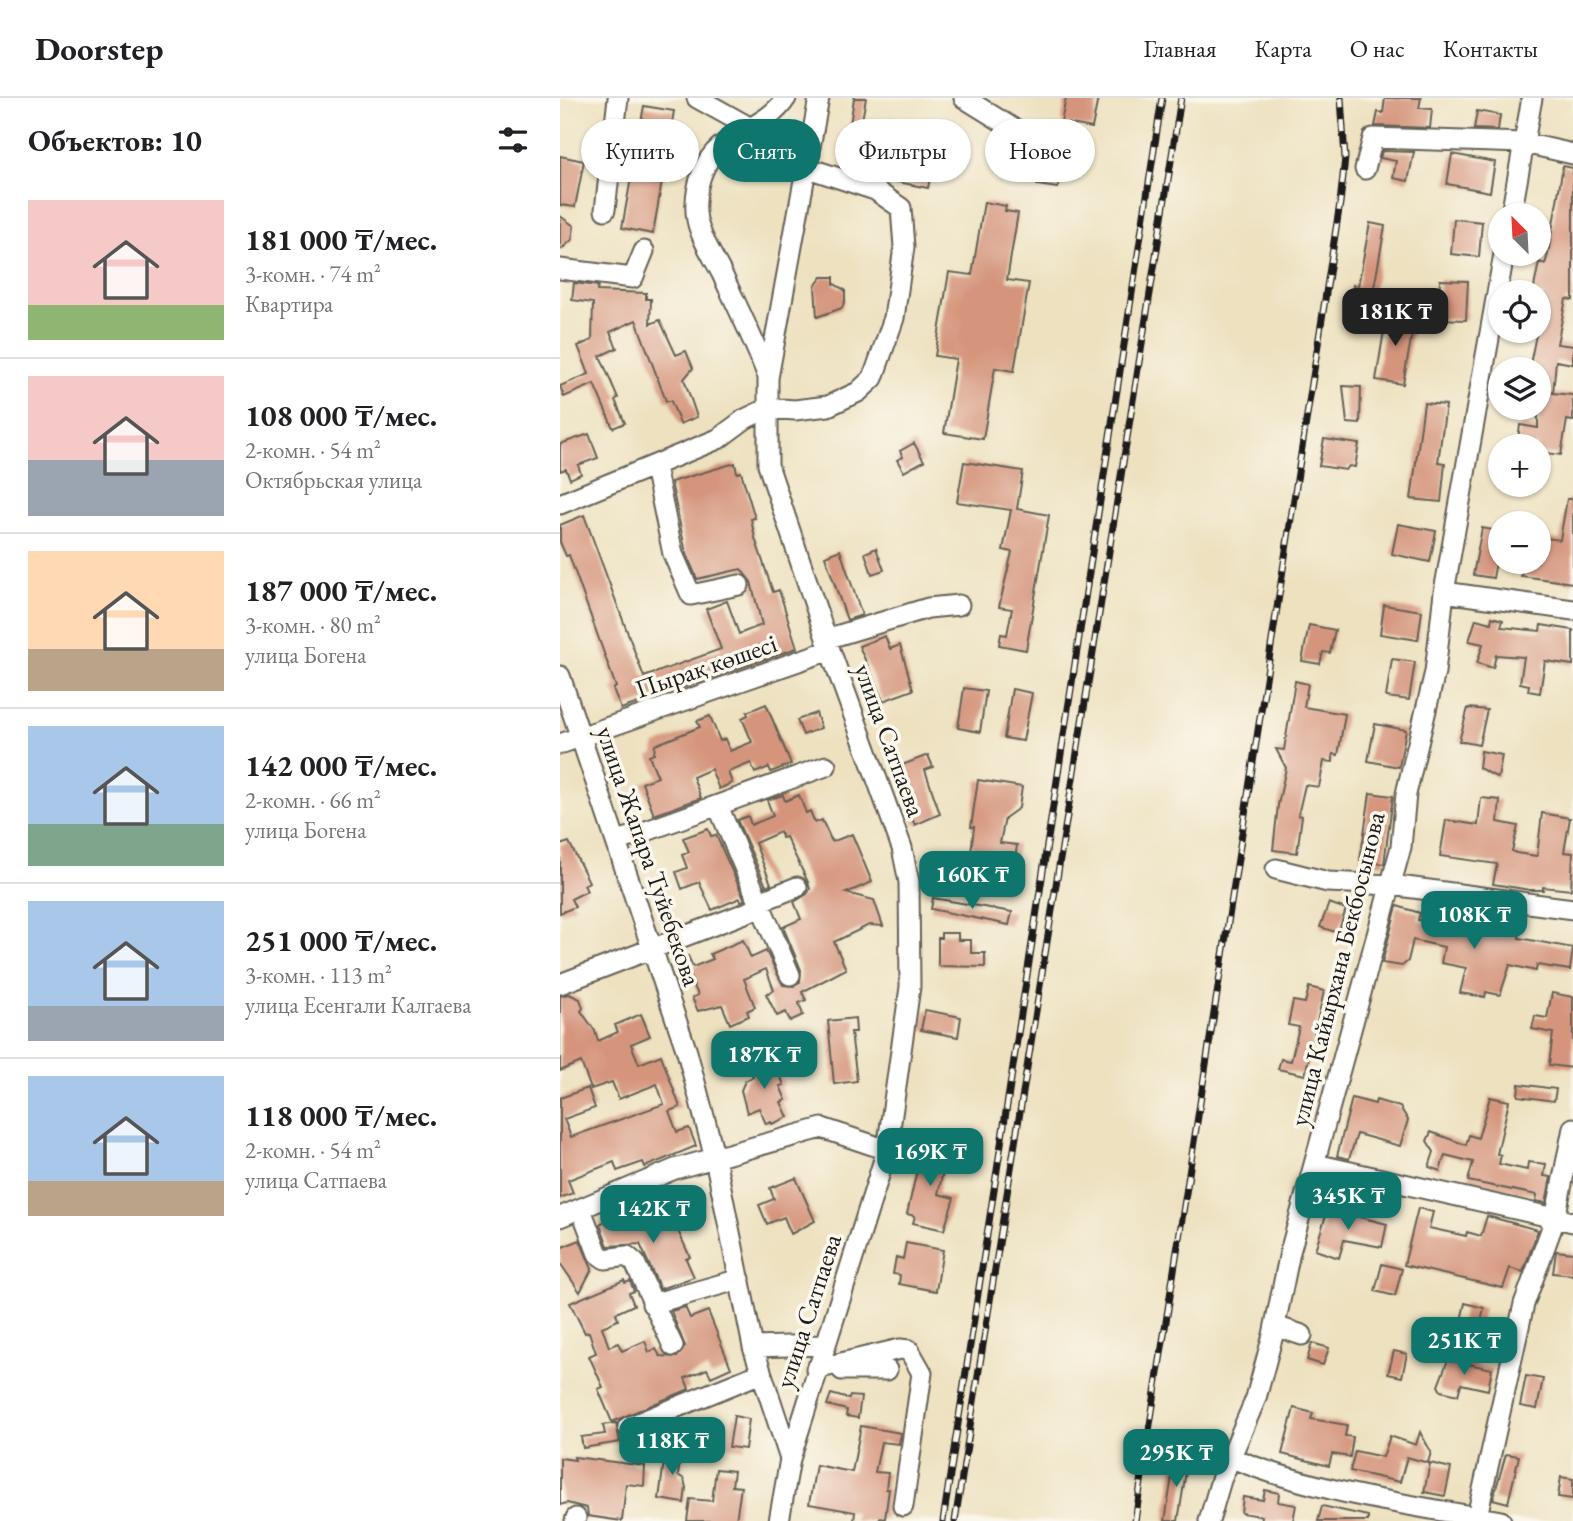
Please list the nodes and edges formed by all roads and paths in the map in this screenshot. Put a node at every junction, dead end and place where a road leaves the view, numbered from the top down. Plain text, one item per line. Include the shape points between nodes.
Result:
1 (618, 98) edge
2 (697, 98) edge
3 (786, 98) edge
4 (819, 98) edge
5 (964, 98) edge
6 (1532, 98) edge
7 (735, 119) edge
8 (764, 119) edge
9 (815, 119) edge
10 (998, 119) edge
11 (1524, 143) junction
12 (1573, 154) edge
13 (713, 155) edge
14 (1365, 169) dead end
15 (821, 172) edge
16 (802, 182) edge
17 (1513, 203) edge
18 (605, 210) dead end
19 (645, 251) dead end
20 (1502, 266) edge
21 (560, 269) edge
22 (768, 378) junction
23 (768, 408) junction
24 (655, 467) junction
25 (560, 504) edge
26 (739, 586) dead end
27 (1444, 592) junction
28 (959, 605) dead end
29 (1573, 610) edge
30 (828, 644) junction
31 (560, 677) edge
32 (580, 737) junction
33 (560, 744) edge
34 (826, 766) dead end
35 (718, 806) junction
36 (616, 842) junction
37 (1276, 869) dead end
38 (1391, 885) junction
39 (797, 887) dead end
40 (760, 905) junction
41 (1573, 909) edge
42 (651, 948) junction
43 (790, 975) dead end
44 (560, 984) edge
45 (1573, 1128) edge
46 (887, 1150) junction
47 (715, 1158) junction
48 (1315, 1164) junction
49 (581, 1209) junction
50 (560, 1217) edge
51 (1564, 1220) edge
52 (740, 1279) junction
53 (652, 1304) junction
54 (1275, 1326) junction
55 (1302, 1335) dead end
56 (823, 1345) junction
57 (673, 1346) dead end
58 (753, 1347) junction
59 (816, 1369) junction
60 (761, 1373) junction
61 (628, 1427) dead end
62 (1232, 1458) junction
63 (790, 1459) junction
64 (902, 1506) dead end
65 (1477, 1519) edge
66 (779, 1521) edge
67 (1209, 1521) edge
68 (1500, 1521) edge

1 - 18 street
2 - 7 street
3 - 8 street
4 - 9 street, улица Сатпаева
5 - 10 street
6 - 11 street
11 - 12 street
11 - 14 street via 1373,138
11 - 17 street
13 - 22 street via 701,177 697,219
15 - 23 street via 875,190 901,208 904,247 894,318 873,378 858,392 828,406
16 - 22 street, улица Сатпаева
19 - 21 street via 633,278
20 - 27 street, улица Кайырхана Бекбосынова
22 - 23 street, улица Сатпаева
23 - 24 street via 718,439
23 - 30 street, улица Сатпаева via 768,465
24 - 25 street
24 - 26 street via 673,554 691,595
27 - 29 street
27 - 38 street, улица Кайырхана Бекбосынова via 1435,672 1406,794 1401,847
28 - 30 street, Пырақ көшесі via 928,608
30 - 32 street, Пырақ көшесі
30 - 46 street, улица Сатпаева via 902,848 909,882 910,988
31 - 32 street, улица Жапара Туйебекова
32 - 33 street, Пырақ көшесі
32 - 36 street, улица Жапара Туйебекова
34 - 35 street
35 - 36 street
35 - 40 street
36 - 42 street, улица Жапара Туйебекова
37 - 38 street via 1328,882
38 - 41 street
38 - 48 street, улица Кайырхана Бекбосынова
39 - 40 street
40 - 42 street
40 - 43 street
42 - 44 street
42 - 47 street, улица Жапара Туйебекова via 687,1052
45 - 51 street
46 - 47 street via 822,1128
46 - 56 street, улица Сатпаева
47 - 49 street
47 - 52 street, улица Жапара Туйебекова
48 - 51 street
48 - 54 street, улица Кайырхана Бекбосынова
49 - 50 street
49 - 53 street via 598,1254 605,1259 627,1256 635,1263
51 - 65 street via 1524,1304
52 - 53 street
52 - 58 street, улица Жапара Туйебекова
53 - 57 street
54 - 55 street
54 - 62 street, улица Кайырхана Бекбосынова via 1256,1398
56 - 58 street
56 - 59 street, улица Сатпаева
58 - 60 street, улица Жапара Туйебекова
59 - 63 street, улица Сатпаева
59 - 64 street via 883,1362 909,1350 922,1373
60 - 61 street
60 - 63 street, улица Жапара Туйебекова
62 - 65 street via 1311,1485
62 - 67 street, улица Кайырхана Бекбосынова
63 - 66 street, улица Сатпаева
65 - 68 street

